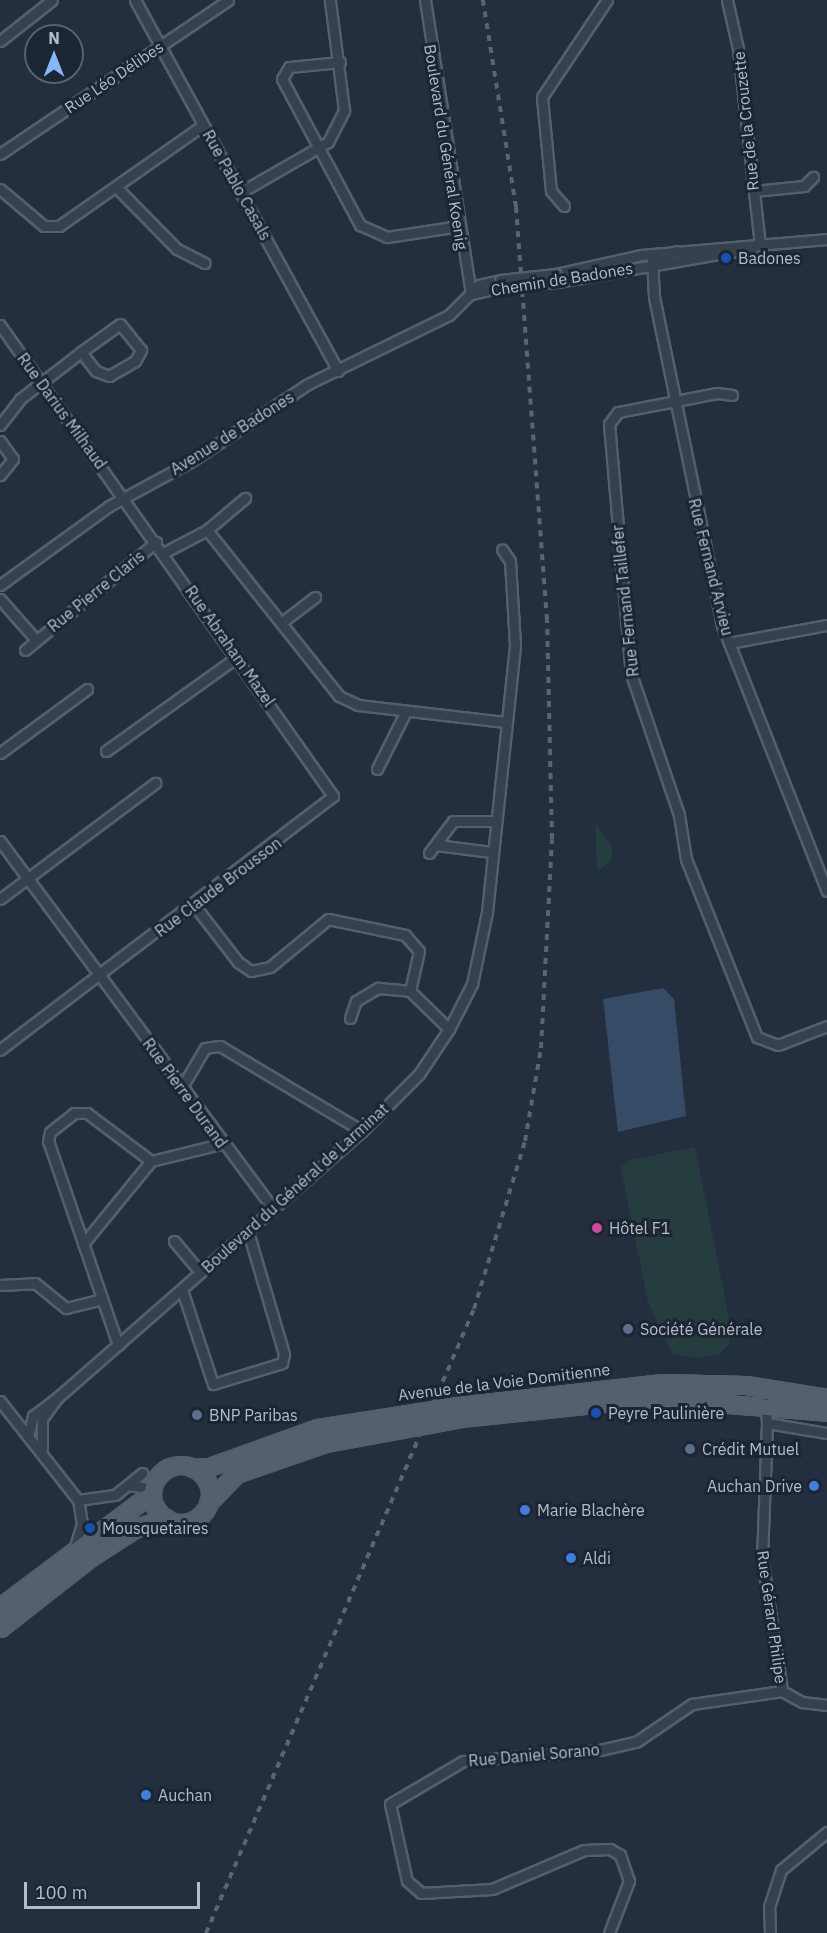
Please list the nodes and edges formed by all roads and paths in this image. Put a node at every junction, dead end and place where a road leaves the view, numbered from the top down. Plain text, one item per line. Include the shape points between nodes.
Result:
1 (52, 0) edge
2 (135, 0) edge
3 (228, 0) edge
4 (330, 0) edge
5 (424, 0) edge
6 (727, 0) edge
7 (605, 1) edge
8 (0, 41) edge
9 (161, 46) junction
10 (340, 62) junction
11 (203, 126) junction
12 (318, 149) junction
13 (0, 154) edge
14 (813, 177) dead end
15 (116, 187) junction
16 (0, 189) edge
17 (754, 191) junction
18 (241, 192) junction
19 (564, 206) dead end
20 (459, 226) junction
21 (827, 239) edge
22 (760, 244) junction
23 (677, 251) junction
24 (205, 263) dead end
25 (651, 265) junction
26 (556, 278) junction
27 (471, 294) junction
28 (0, 325) edge
29 (81, 352) junction
30 (338, 371) junction
31 (40, 382) junction
32 (732, 395) dead end
33 (672, 401) junction
34 (0, 424) edge
35 (0, 441) edge
36 (0, 475) edge
37 (124, 497) junction
38 (245, 498) dead end
39 (207, 530) junction
40 (156, 542) junction
41 (502, 549) dead end
42 (165, 552) junction
43 (0, 585) edge
44 (315, 597) dead end
45 (0, 599) edge
46 (281, 622) junction
47 (827, 625) edge
48 (36, 640) junction
49 (729, 643) junction
50 (25, 650) dead end
51 (237, 657) junction
52 (87, 689) dead end
53 (406, 711) junction
54 (505, 722) junction
55 (106, 751) dead end
56 (0, 753) edge
57 (377, 769) dead end
58 (155, 783) dead end
59 (333, 796) joint
60 (495, 821) junction
61 (0, 841) edge
62 (436, 845) junction
63 (492, 852) junction
64 (429, 853) dead end
65 (27, 878) junction
66 (827, 891) edge
67 (0, 898) edge
68 (194, 905) junction
69 (99, 976) junction
70 (410, 991) junction
71 (350, 1018) dead end
72 (827, 1026) edge
73 (449, 1029) junction
74 (0, 1050) edge
75 (182, 1087) junction
76 (362, 1131) junction
77 (221, 1144) junction
78 (151, 1161) junction
79 (273, 1209) junction
80 (248, 1232) junction
81 (174, 1241) dead end
82 (83, 1244) junction
83 (200, 1272) junction
84 (0, 1285) edge
85 (183, 1293) junction
86 (99, 1300) junction
87 (118, 1346) junction
88 (57, 1398) junction
89 (827, 1398) edge
90 (0, 1401) edge
91 (765, 1403) junction
92 (459, 1412) junction
93 (827, 1413) edge
94 (767, 1423) junction
95 (827, 1433) edge
96 (28, 1436) junction
97 (42, 1454) junction
98 (193, 1468) junction
99 (142, 1473) dead end
100 (129, 1485) junction
101 (153, 1491) junction
102 (78, 1500) junction
103 (208, 1503) junction
104 (166, 1518) junction
105 (74, 1550) junction
106 (0, 1607) edge
107 (0, 1628) edge
108 (782, 1691) junction
109 (827, 1705) edge
110 (827, 1832) edge
111 (609, 1933) edge
112 (770, 1933) edge

1 - 8 street
2 - 9 street, Rue Pablo Casals
3 - 9 street, Rue Léo Délibes
4 - 10 street
5 - 20 street, Boulevard du Général Koenig
6 - 17 street, Rue de la Crouzette via 738,49
7 - 19 street via 542,97 551,191
9 - 11 street, Rue Pablo Casals
9 - 13 street, Rue Léo Délibes
10 - 12 street via 344,110 328,142
10 - 12 street via 289,67 282,73 284,88
11 - 15 street
11 - 18 street, Rue Pablo Casals
12 - 18 street
12 - 20 street via 360,225 374,234
14 - 17 street via 804,186
15 - 16 street via 59,226 44,226
15 - 24 street via 177,249
17 - 22 street, Rue de la Crouzette
18 - 30 street, Rue Pablo Casals
20 - 27 street, Boulevard du Général Koenig
21 - 22 street, Chemin de Badones
22 - 23 street, Chemin de Badones
22 - 25 street, Chemin de Badones
23 - 25 street, Chemin de Badones via 652,259
23 - 26 street, Chemin de Badones via 596,262
25 - 26 street, Chemin de Badones
25 - 33 street, Rue Fernand Arvieu
26 - 27 street, Chemin de Badones, bridge via 479,285
27 - 30 street, Avenue de Badones via 449,315
28 - 31 street, Rue Darius Milhaud
29 - 29 street via 96,371 109,376 135,361 141,350 120,324
29 - 31 street
30 - 37 street, Avenue de Badones
31 - 34 street
31 - 37 street, Rue Darius Milhaud
32 - 33 street, Rue Fernand Taillefer
33 - 49 street, Rue Fernand Arvieu
33 - 72 street, Rue Fernand Taillefer via 618,412 609,424 635,691 680,815 686,859 757,1037 778,1044
35 - 36 street via 13,459
37 - 40 street, Rue Abraham Mazel
37 - 43 street, Avenue de Badones
38 - 39 street
39 - 42 street
39 - 46 street
40 - 42 street, Rue Abraham Mazel
40 - 48 street, Rue Pierre Claris
41 - 54 street, Boulevard du Général de Larminat via 510,561 515,645
42 - 51 street, Rue Abraham Mazel
44 - 46 street
45 - 48 street, Rue Pierre Claris
46 - 53 street via 339,696 358,705
47 - 49 street
48 - 50 street, Rue Pierre Claris
49 - 66 street, Rue Fernand Arvieu
51 - 55 street
51 - 59 street, Rue Abraham Mazel
52 - 56 street
53 - 54 street
53 - 57 street
54 - 60 street, Boulevard du Général de Larminat
58 - 65 street
59 - 68 street, Rue Claude Brousson
60 - 62 street via 461,817
60 - 63 street, Boulevard du Général de Larminat
61 - 65 street, Rue Pierre Durand
62 - 63 street
62 - 64 street
63 - 73 street, Boulevard du Général de Larminat via 480,956
65 - 67 street
65 - 69 street, Rue Pierre Durand
68 - 69 street, Rue Claude Brousson
68 - 70 street via 238,962 251,971 270,967 328,919 405,935 419,951
69 - 74 street, Rue Claude Brousson
69 - 75 street, Rue Pierre Durand
70 - 71 street via 370,992 356,1001
70 - 73 street
73 - 76 street, Boulevard du Général de Larminat via 419,1074
75 - 76 street via 205,1048 220,1046
75 - 77 street, Rue Pierre Durand
76 - 79 street, Boulevard du Général de Larminat
77 - 78 street
77 - 79 street, Rue Pierre Durand
78 - 82 street
78 - 82 street via 87,1113 74,1113 50,1132 48,1141
79 - 80 street, Boulevard du Général de Larminat
80 - 83 street, Boulevard du Général de Larminat
80 - 85 street via 284,1354 282,1363 213,1384
81 - 83 street
82 - 86 street
83 - 85 street, Boulevard du Général de Larminat
84 - 86 street via 35,1283 66,1308
85 - 87 street, Boulevard du Général de Larminat
86 - 87 street
87 - 88 street, Boulevard du Général de Larminat
88 - 96 street, Boulevard du Général de Larminat via 33,1416
88 - 97 street, Boulevard du Général de Larminat via 42,1419
89 - 92 main road, Avenue de la Voie Domitienne via 746,1385 663,1383
90 - 96 street
91 - 92 main road, Avenue de la Voie Domitienne via 651,1398
91 - 93 main road, Avenue de la Voie Domitienne
91 - 94 street
92 - 98 main road, Avenue de la Voie Domitienne, bridge via 318,1428 209,1467
92 - 103 main road, Avenue de la Voie Domitienne, bridge via 325,1443 236,1474
94 - 95 street
94 - 108 street, Rue Gérard Philipe via 762,1558
96 - 97 street
97 - 102 street
98 - 101 main road via 169,1468
98 - 103 main road via 206,1479
99 - 100 street
100 - 101 street
100 - 102 street via 97,1501
101 - 104 main road
101 - 105 main road
102 - 105 street via 82,1524
103 - 104 main road via 187,1521
104 - 107 main road via 136,1528 91,1557
105 - 106 main road
108 - 109 street, Rue Gérard Philipe via 802,1702
108 - 111 street, Rue Daniel Sorano via 692,1704 636,1742 600,1750 463,1761 390,1804 407,1881 422,1893 492,1889 584,1850 610,1849 620,1855 629,1881
110 - 112 street via 781,1870 769,1907

